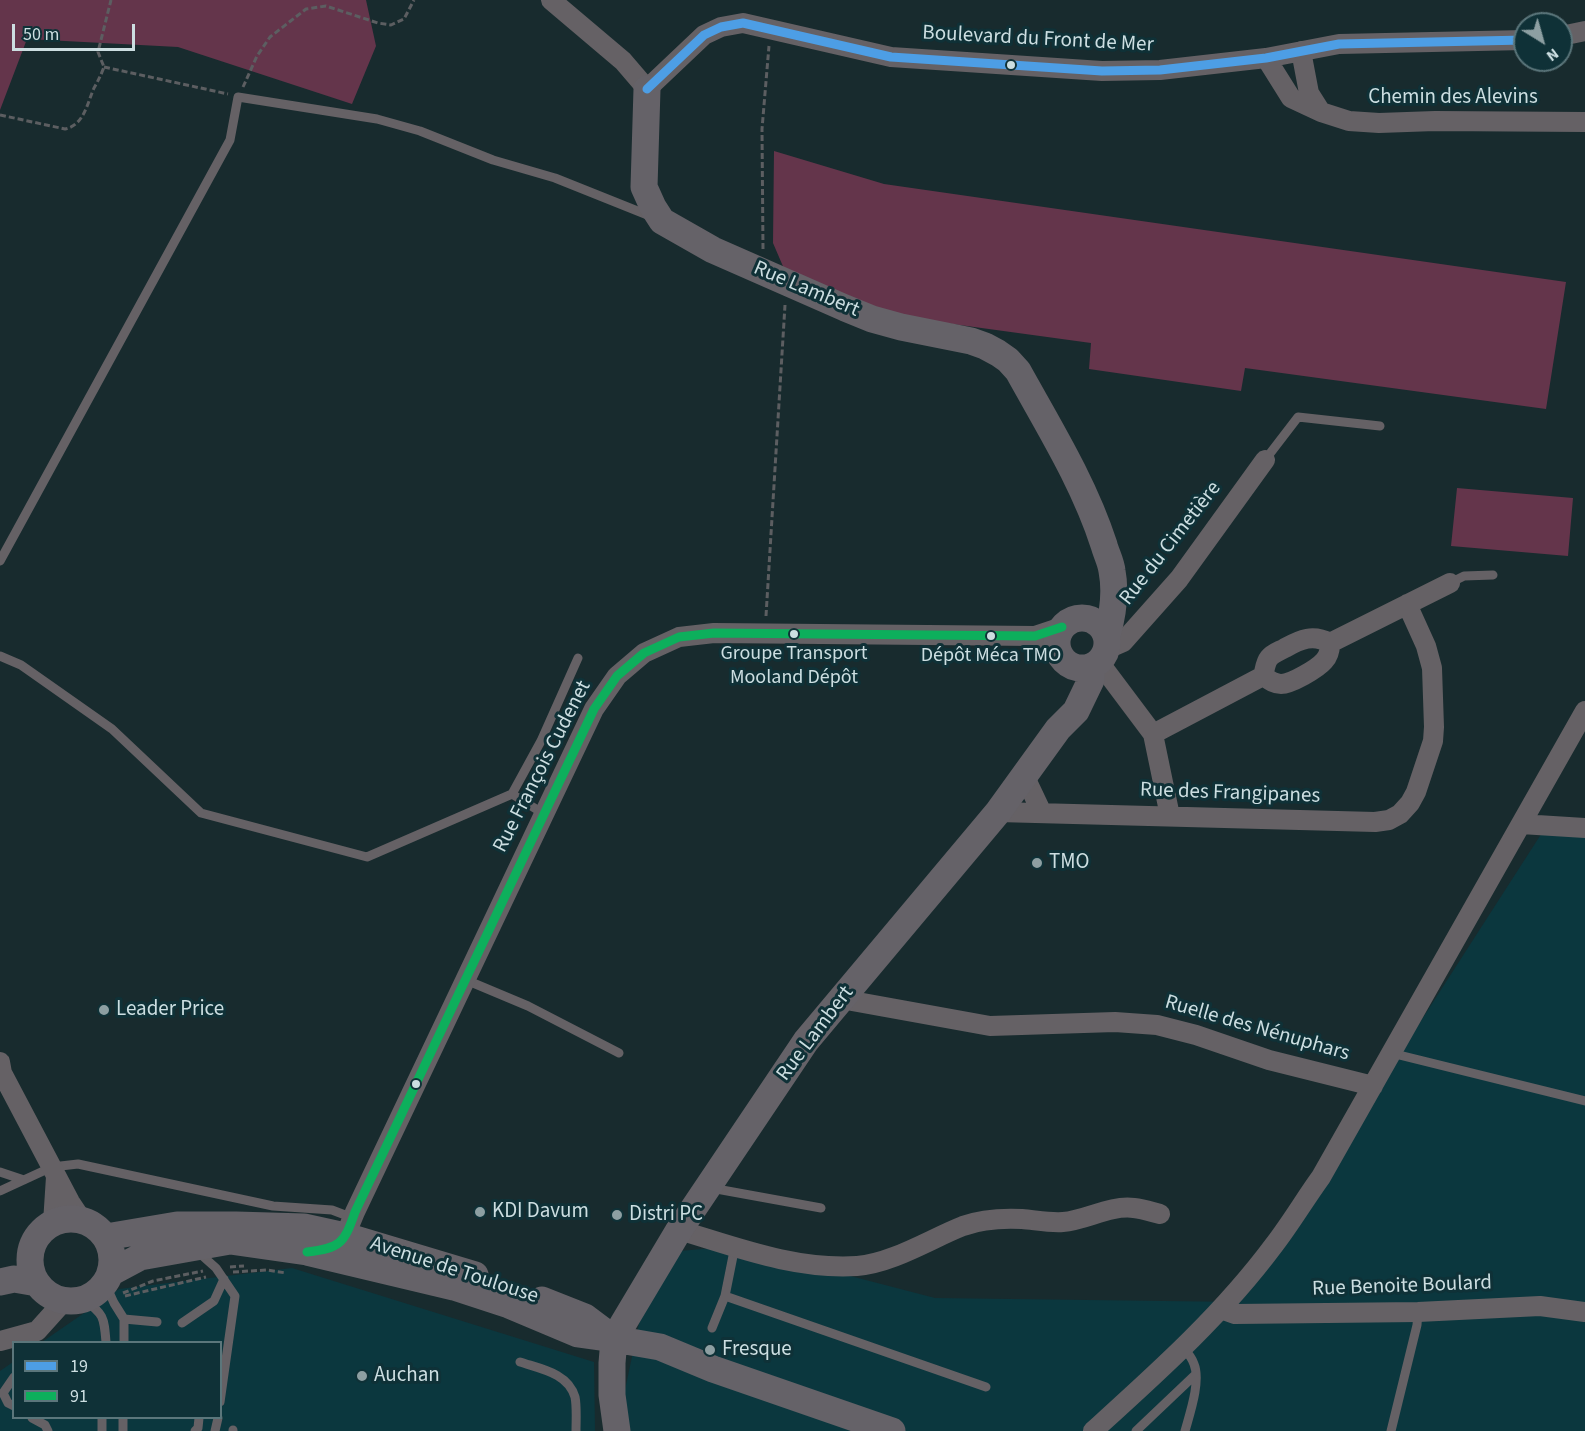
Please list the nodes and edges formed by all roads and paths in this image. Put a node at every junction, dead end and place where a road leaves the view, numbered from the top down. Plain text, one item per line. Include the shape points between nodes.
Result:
1 (111, 0) edge
2 (414, 0) edge
3 (550, 0) edge
4 (771, 30) junction
5 (1513, 40) edge
6 (1301, 51) junction
7 (1266, 58) junction
8 (104, 67) junction
9 (647, 89) junction
10 (238, 97) junction
11 (1321, 112) junction
12 (0, 115) edge
13 (1585, 122) edge
14 (662, 221) junction
15 (775, 277) junction
16 (1380, 426) dead end
17 (1265, 460) joint
18 (1105, 549) junction
19 (0, 561) edge
20 (1493, 575) dead end
21 (1450, 583) joint
22 (1407, 604) junction
23 (1070, 622) junction
24 (765, 633) junction
25 (1035, 636) junction
26 (1330, 643) junction
27 (0, 656) edge
28 (1089, 656) junction
29 (578, 658) dead end
30 (1263, 676) junction
31 (1582, 723) edge
32 (1153, 734) junction
33 (1024, 775) junction
34 (512, 794) junction
35 (998, 812) junction
36 (1042, 813) junction
37 (544, 814) junction
38 (1170, 816) junction
39 (1521, 824) junction
40 (1585, 828) edge
41 (466, 980) junction
42 (844, 996) junction
43 (619, 1053) dead end
44 (1391, 1053) junction
45 (0, 1062) edge
46 (1373, 1086) junction
47 (1585, 1101) edge
48 (54, 1171) junction
49 (0, 1172) edge
50 (24, 1180) junction
51 (707, 1187) junction
52 (0, 1191) edge
53 (821, 1208) dead end
54 (1160, 1214) dead end
55 (82, 1220) junction
56 (53, 1222) junction
57 (349, 1227) junction
58 (679, 1230) junction
59 (106, 1237) junction
60 (32, 1246) junction
61 (735, 1246) junction
62 (193, 1247) junction
63 (307, 1252) junction
64 (0, 1265) edge
65 (252, 1265) dead end
66 (220, 1273) junction
67 (287, 1273) dead end
68 (0, 1282) edge
69 (110, 1285) junction
70 (59, 1295) junction
71 (725, 1296) junction
72 (1221, 1309) junction
73 (1418, 1312) junction
74 (1585, 1312) edge
75 (124, 1318) junction
76 (157, 1322) dead end
77 (182, 1323) dead end
78 (712, 1328) dead end
79 (0, 1341) edge
80 (106, 1341) edge
81 (124, 1341) edge
82 (1183, 1348) junction
83 (520, 1362) dead end
84 (615, 1362) junction
85 (1197, 1374) junction
86 (12, 1380) edge
87 (987, 1387) dead end
88 (222, 1388) edge
89 (12, 1405) edge
90 (34, 1419) edge
91 (620, 1420) edge
92 (1095, 1429) edge
93 (48, 1431) edge
94 (576, 1431) edge
95 (602, 1431) edge
96 (623, 1431) edge
97 (892, 1431) edge
98 (1136, 1431) edge
99 (1185, 1431) edge
100 (1391, 1431) edge

1 - 8 path via 98,52
2 - 10 path via 404,19 391,25 326,6 306,9 270,37
3 - 9 street via 623,61
4 - 7 street, Boulevard du Front de Mer via 891,57 1102,71 1160,70
4 - 9 street, Boulevard du Front de Mer via 743,23 704,35
4 - 15 path via 762,129
5 - 6 street, Boulevard du Front de Mer via 1339,44
6 - 7 street, Boulevard du Front de Mer
6 - 11 street via 1309,93
7 - 11 street, Chemin des Alevins via 1292,98
8 - 10 path
8 - 12 path via 80,120 72,127 65,129
9 - 14 street via 644,187
10 - 14 lane via 377,119 420,131 493,160 555,178
10 - 19 lane via 230,140
11 - 13 street, Chemin des Alevins via 1349,121 1379,123
14 - 15 street, Rue Lambert via 713,250
15 - 18 street, Rue Lambert via 872,319 971,341 1008,360 1018,371 1075,474
15 - 24 path
16 - 17 lane via 1298,417
17 - 28 street, Rue du Cimetière via 1179,579 1123,642
18 - 23 street, Rue Lambert via 1098,588 1089,606
18 - 28 street, Rue Lambert via 1112,570 1112,618
20 - 21 lane via 1464,576
21 - 22 street
22 - 26 street
22 - 38 street, Rue des Frangipanes via 1430,657 1434,728 1416,792 1400,814 1375,822
23 - 25 street, Rue François Cudenet
23 - 28 street via 1058,635 1057,645
23 - 28 street via 1087,618 1102,627
24 - 25 street, Rue François Cudenet
24 - 37 street, Rue François Cudenet via 679,637 644,653 616,676 594,709
25 - 28 street
26 - 30 street via 1318,638 1300,640 1273,654
26 - 30 street via 1323,662 1289,683 1275,683
27 - 34 lane via 21,665 112,729 201,813 367,857
28 - 32 street
28 - 33 street, Rue Lambert via 1092,680 1084,697
29 - 34 lane
30 - 32 street
31 - 39 street
32 - 38 street
33 - 35 street, Rue Lambert
33 - 36 street
34 - 37 lane
35 - 36 street, Rue des Frangipanes
35 - 42 street, Rue Lambert
36 - 38 street, Rue des Frangipanes
37 - 41 street, Rue François Cudenet
39 - 40 street
39 - 44 street
41 - 43 lane via 528,1006
41 - 57 street, Rue François Cudenet
42 - 46 street, Ruelle des Nénuphars via 852,1001 990,1026 1115,1022 1156,1025 1269,1060
42 - 51 street, Rue Lambert via 806,1041
44 - 46 street
44 - 47 lane
45 - 48 street
46 - 72 street via 1321,1177 1274,1245
48 - 50 lane
48 - 55 street
48 - 56 street
48 - 57 lane via 78,1164 273,1206 332,1210
49 - 50 lane
50 - 52 lane
51 - 53 lane
51 - 58 street, Rue Lambert
54 - 61 street via 1134,1208 1064,1222 985,1220 890,1258 857,1266 817,1266
55 - 56 street
55 - 59 street via 92,1223
56 - 60 street via 38,1234
57 - 59 street, Avenue de Toulouse via 177,1225
57 - 63 street via 340,1243
57 - 84 street, Avenue de Toulouse via 585,1317
58 - 61 street
58 - 84 street, Rue Lambert
59 - 69 street via 113,1257
60 - 64 street
60 - 70 street via 32,1275
61 - 71 lane
62 - 63 street, Avenue de Toulouse via 230,1241
62 - 66 lane
62 - 69 street, Avenue de Toulouse via 140,1257
63 - 84 street, Avenue de Toulouse via 454,1287 509,1305 578,1334
65 - 66 path
66 - 67 path
66 - 69 path via 153,1281 124,1292
66 - 69 path via 122,1297
66 - 77 lane via 214,1301
66 - 88 lane via 235,1296
68 - 70 street via 14,1279
69 - 70 street via 92,1296
69 - 75 lane
70 - 79 street via 24,1335
70 - 80 lane via 92,1305 104,1319
71 - 78 lane
71 - 87 lane
72 - 73 street, Rue Benoite Boulard via 1235,1314
72 - 82 street
73 - 74 street, Rue Benoite Boulard via 1540,1306
73 - 100 lane
75 - 76 lane
75 - 81 lane
82 - 85 lane
82 - 92 street
83 - 94 lane via 570,1384 575,1398
84 - 91 street via 612,1395
84 - 95 street, Rue Lambert via 601,1396
84 - 97 street, Avenue de Toulouse via 660,1347
85 - 98 lane
85 - 99 lane
86 - 89 lane via 3,1393
90 - 93 lane
91 - 96 lane

